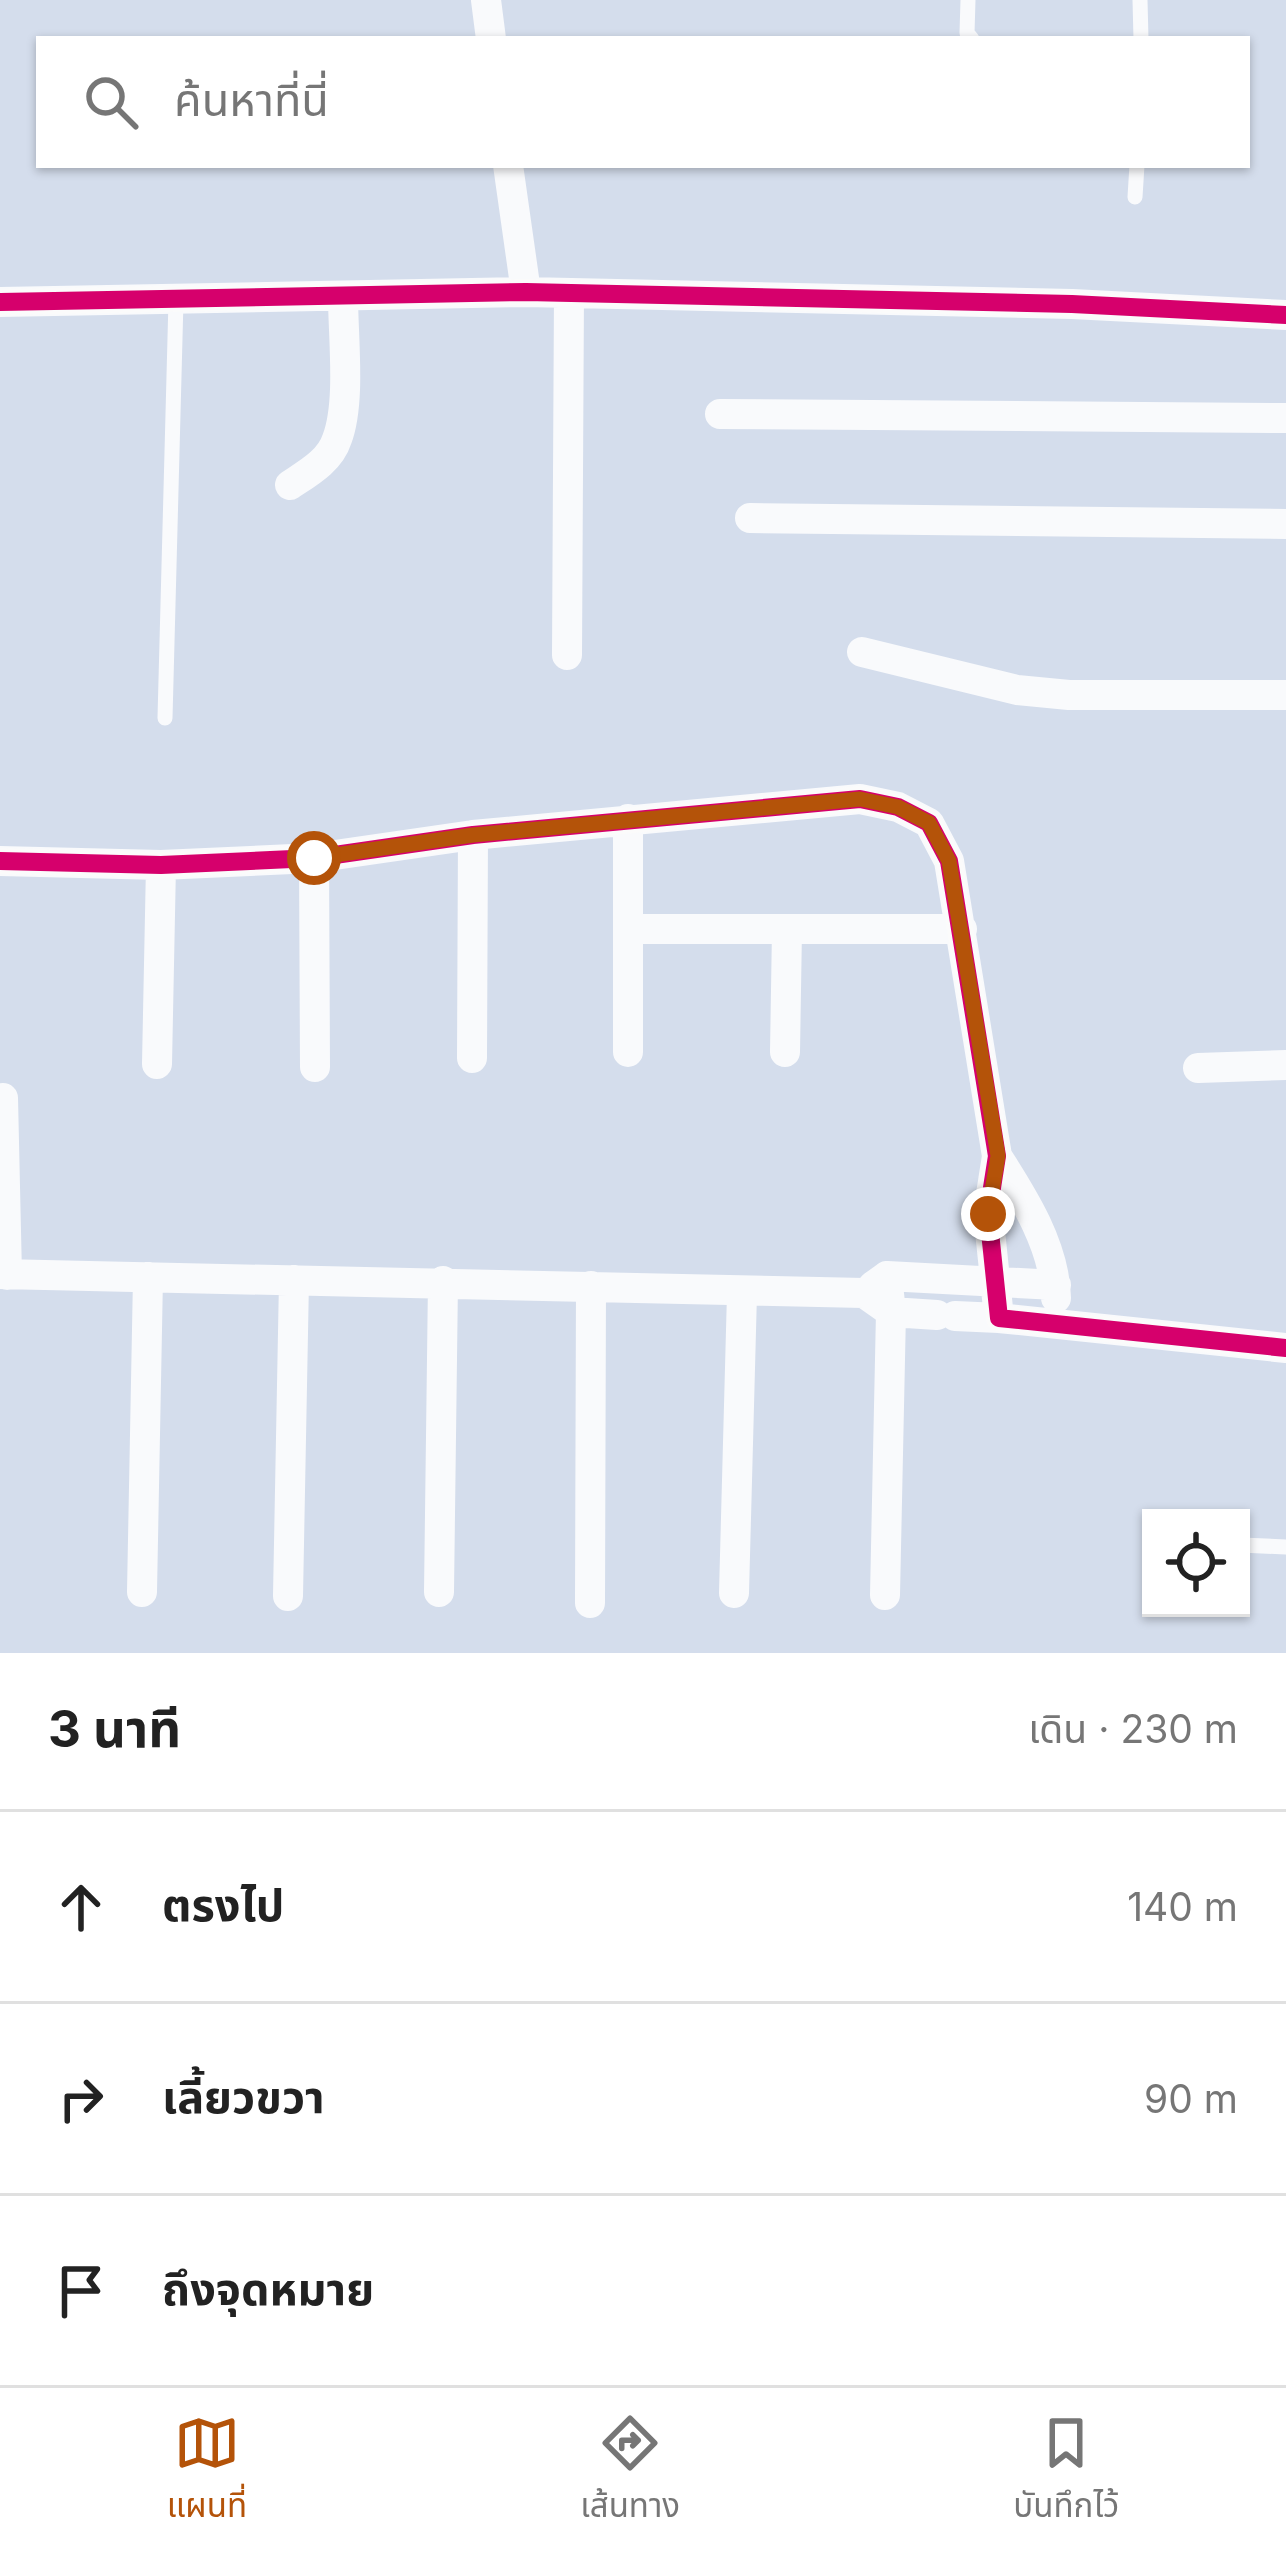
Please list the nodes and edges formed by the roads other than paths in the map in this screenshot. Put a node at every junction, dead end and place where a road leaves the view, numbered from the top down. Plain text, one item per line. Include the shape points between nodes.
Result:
1 (486, 0) edge
2 (968, 0) edge
3 (1140, 0) edge
4 (491, 36) edge
5 (970, 36) edge
6 (1141, 36) edge
7 (508, 168) edge
8 (1137, 168) edge
9 (1136, 196) dead end
10 (526, 292) junction
11 (568, 293) junction
12 (343, 296) junction
13 (176, 300) junction
14 (0, 302) edge
15 (1286, 315) edge
16 (720, 414) dead end
17 (1286, 418) edge
18 (290, 485) dead end
19 (750, 518) dead end
20 (1286, 524) edge
21 (862, 652) dead end
22 (567, 655) dead end
23 (1286, 695) edge
24 (165, 718) dead end
25 (628, 818) junction
26 (473, 835) junction
27 (314, 858) junction
28 (0, 861) edge
29 (161, 865) junction
30 (630, 929) junction
31 (787, 929) junction
32 (962, 929) junction
33 (628, 1052) dead end
34 (785, 1052) dead end
35 (472, 1058) dead end
36 (158, 1064) dead end
37 (1286, 1065) edge
38 (315, 1066) dead end
39 (1198, 1068) dead end
40 (3, 1098) dead end
41 (998, 1156) junction
42 (4, 1275) edge
43 (148, 1277) junction
44 (994, 1279) junction
45 (295, 1280) junction
46 (442, 1282) junction
47 (876, 1284) junction
48 (1056, 1285) junction
49 (591, 1286) junction
50 (742, 1293) junction
51 (891, 1312) junction
52 (999, 1318) junction
53 (1057, 1322) junction
54 (1286, 1348) edge
55 (1250, 1545) edge
56 (1286, 1547) edge
57 (142, 1592) dead end
58 (439, 1592) dead end
59 (734, 1593) dead end
60 (885, 1595) dead end
61 (288, 1596) dead end
62 (590, 1604) dead end

1 - 4 street
2 - 5 lane
3 - 6 lane
7 - 10 street
8 - 9 lane
10 - 11 street
10 - 12 street
11 - 15 street
11 - 22 street
12 - 13 street
12 - 18 street via 338,439 325,460
13 - 14 street
13 - 24 lane
16 - 17 street
19 - 20 street
21 - 23 street via 1017,690
25 - 26 street
25 - 30 street
25 - 32 street via 860,799 898,807 929,823 949,861
26 - 27 street
26 - 35 street
27 - 29 street
27 - 38 street
28 - 29 street
29 - 36 street
30 - 31 street
30 - 33 street
31 - 32 street
31 - 34 street
32 - 41 street
37 - 39 street
40 - 42 street
41 - 44 street via 989,1222
41 - 48 street via 1029,1207
42 - 43 street
43 - 45 street
43 - 57 street
44 - 47 street
44 - 48 street
44 - 52 street
45 - 46 street
45 - 61 street
46 - 49 street
46 - 58 street
47 - 50 street
47 - 51 street
48 - 53 street
49 - 50 street
49 - 62 street
50 - 59 street
51 - 52 street
51 - 60 street
52 - 53 street
53 - 54 street
55 - 56 lane

